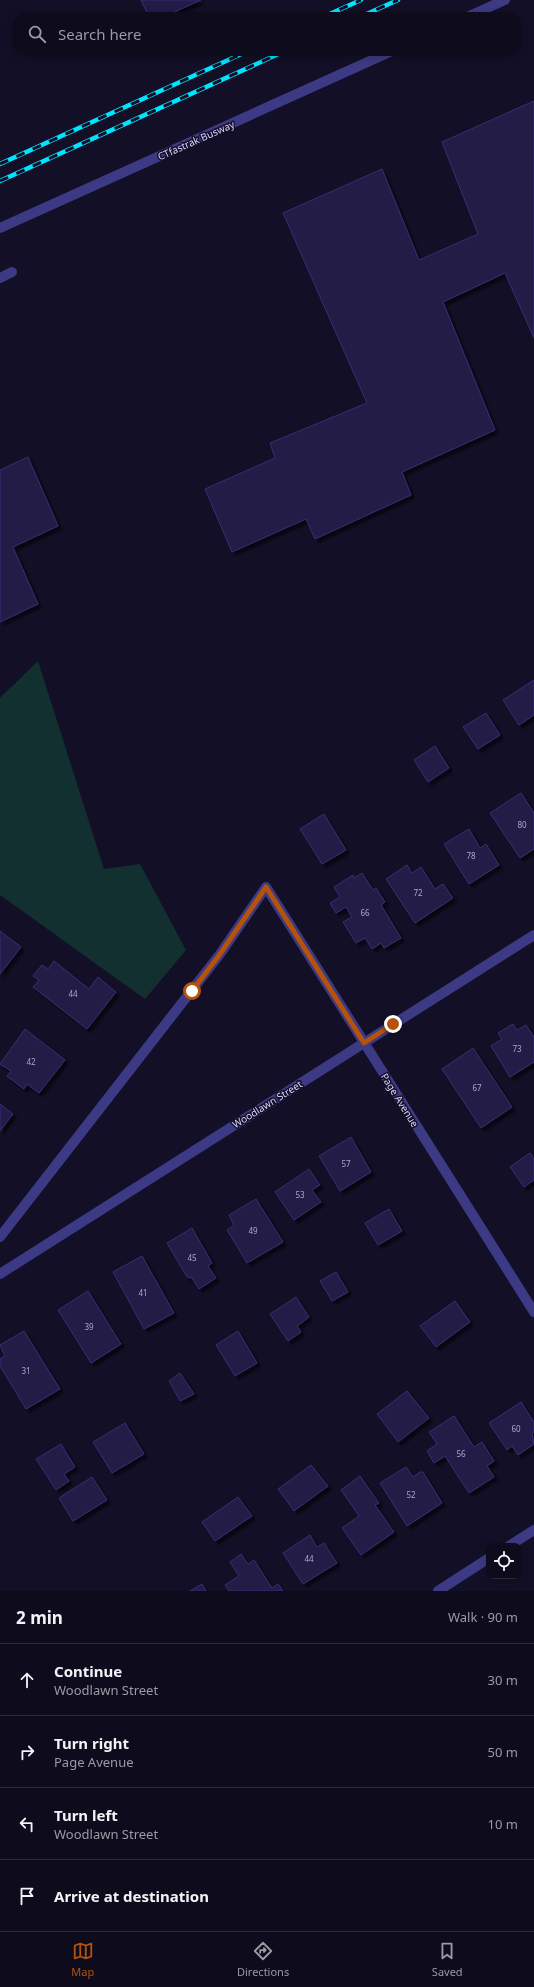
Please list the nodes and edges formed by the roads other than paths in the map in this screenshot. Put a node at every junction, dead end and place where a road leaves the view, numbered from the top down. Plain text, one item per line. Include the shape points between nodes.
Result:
1 (505, 0) edge
2 (479, 12) edge
3 (381, 56) edge
4 (0, 228) edge
5 (12, 272) dead end
6 (0, 278) edge
7 (534, 935) edge
8 (364, 1043) junction
9 (0, 1237) edge
10 (0, 1274) edge
11 (534, 1312) edge
12 (534, 1530) edge
13 (514, 1543) edge
14 (486, 1560) edge
15 (438, 1591) edge

1 - 2 street
3 - 4 street, CTfastrak Busway
5 - 6 street
7 - 8 street, Woodlawn Street
8 - 9 street, Page Avenue via 266,887 220,954
8 - 10 street, Woodlawn Street
8 - 11 street, Page Avenue
12 - 13 street
14 - 15 street

